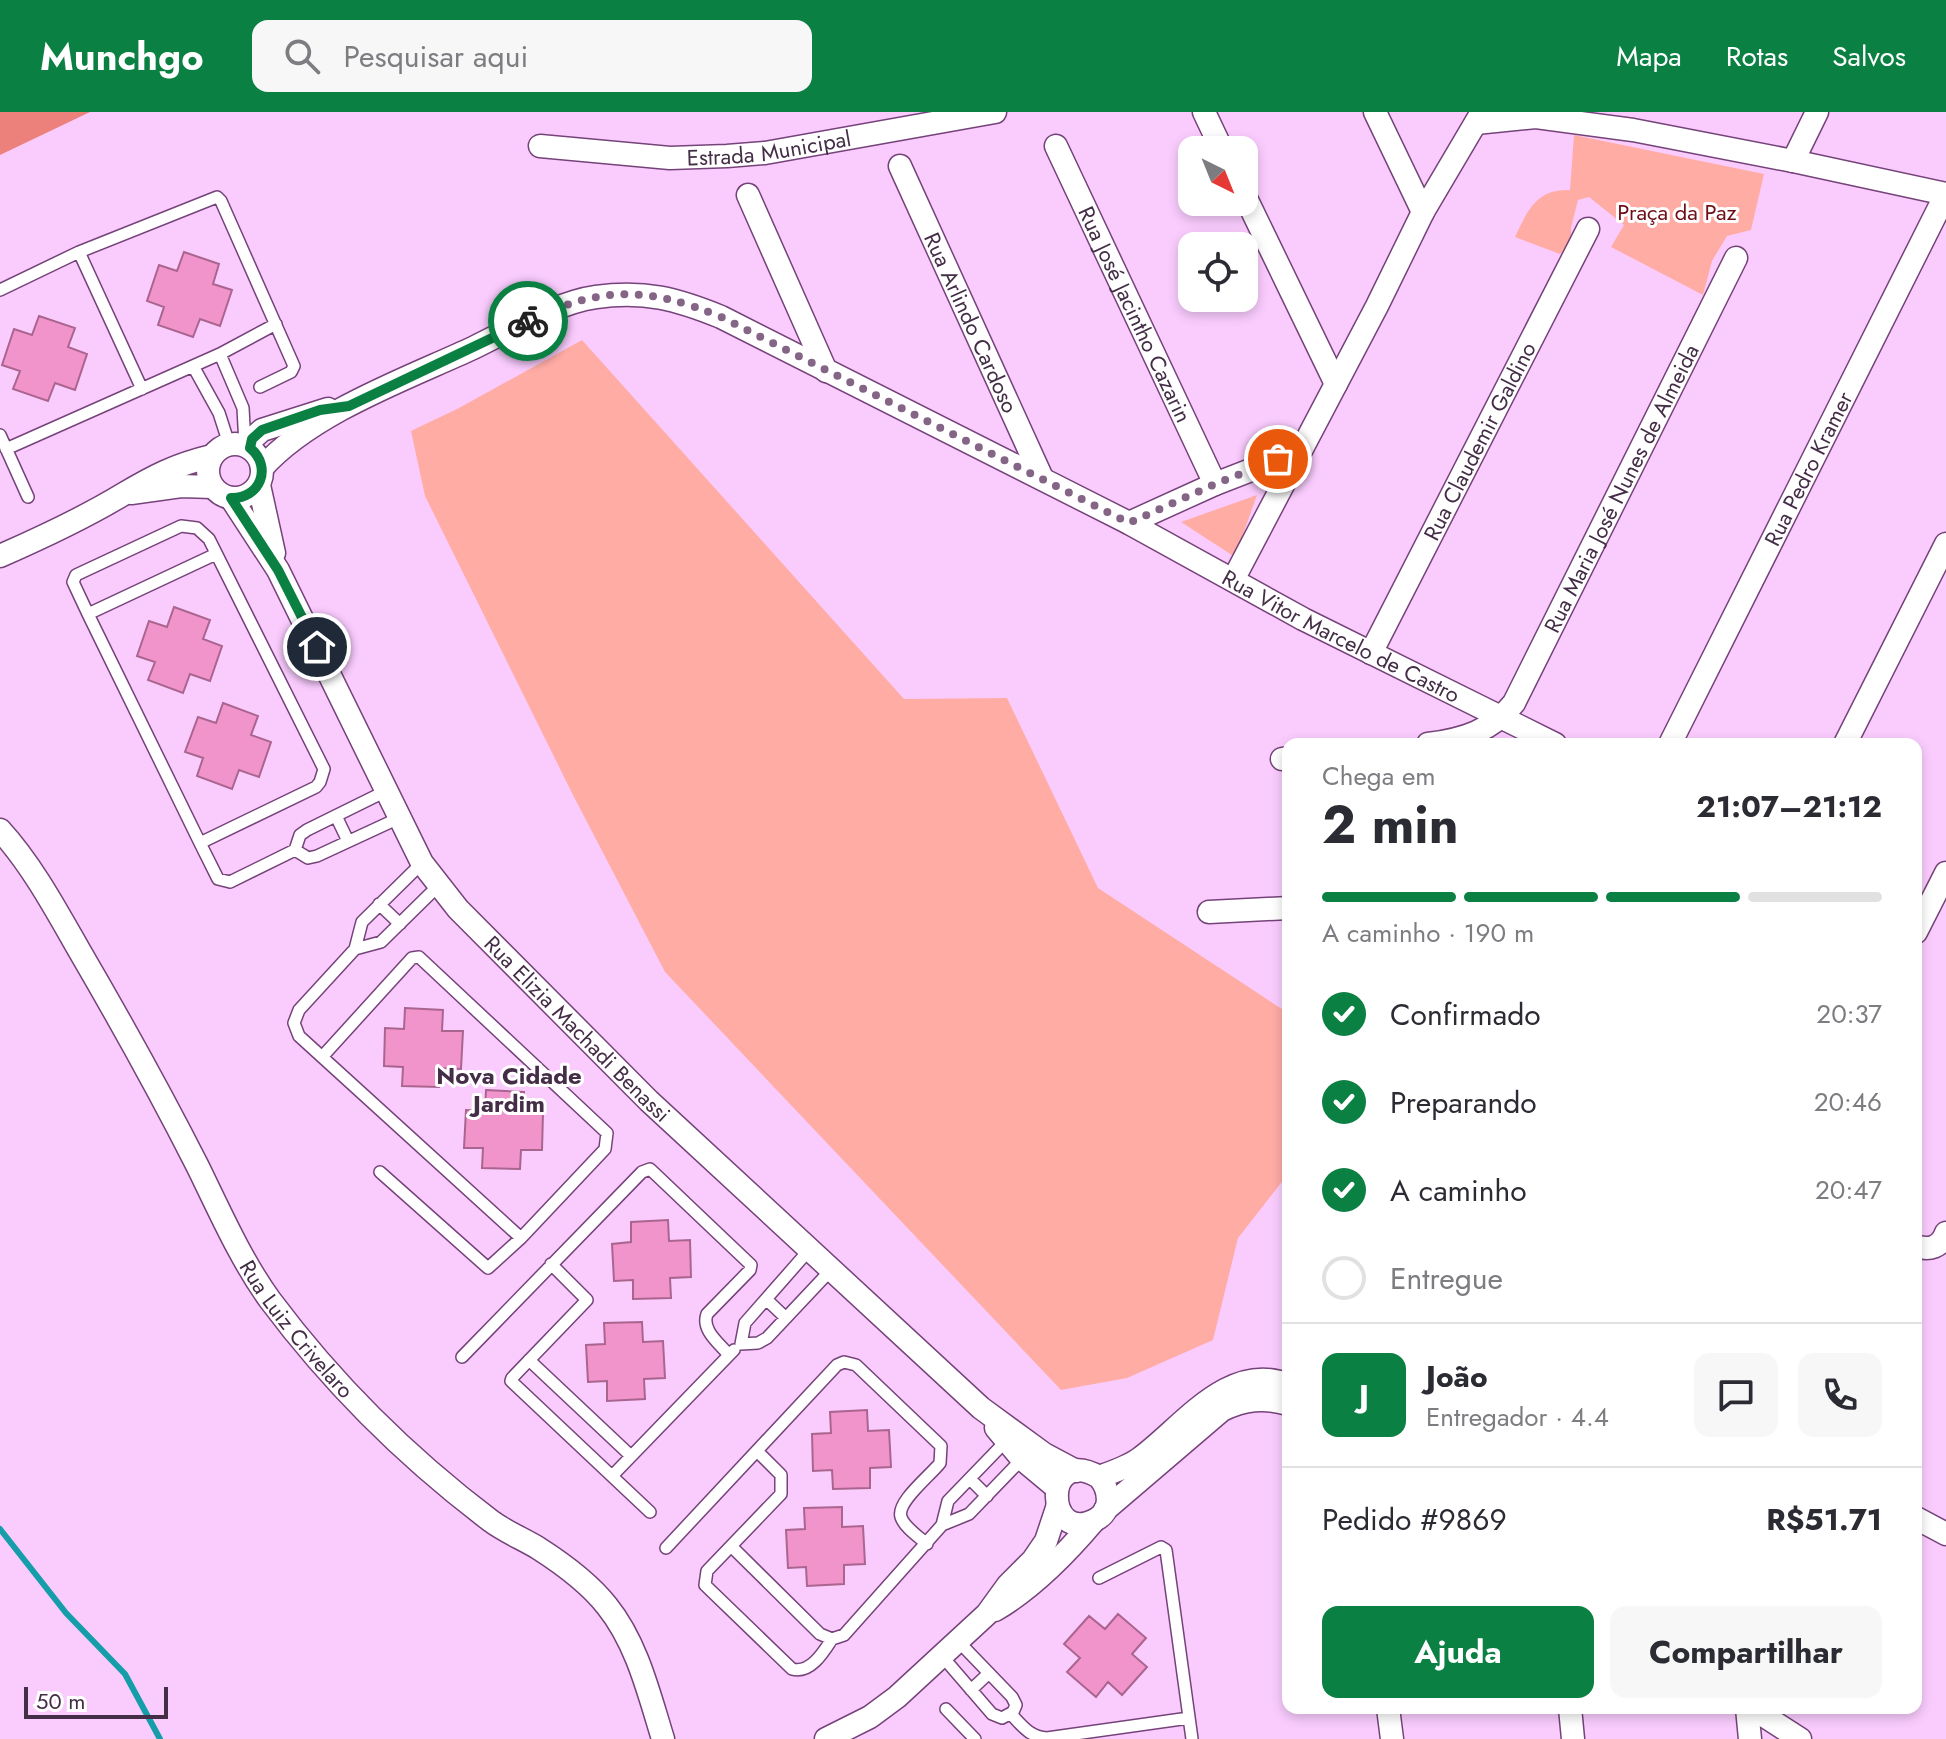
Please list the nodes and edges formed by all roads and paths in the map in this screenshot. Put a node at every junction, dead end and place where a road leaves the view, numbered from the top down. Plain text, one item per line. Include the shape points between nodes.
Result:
1 (995, 112) edge
2 (1204, 112) edge
3 (1375, 112) edge
4 (1817, 112) edge
5 (1479, 118) edge
6 (1638, 121) edge
7 (1215, 136) edge
8 (540, 146) dead end
9 (1056, 146) dead end
10 (1793, 161) junction
11 (900, 166) dead end
12 (1946, 194) edge
13 (748, 195) dead end
14 (1423, 212) junction
15 (1255, 216) edge
16 (1588, 229) dead end
17 (79, 252) junction
18 (1736, 258) dead end
19 (0, 290) edge
20 (276, 324) junction
21 (220, 354) junction
22 (193, 366) junction
23 (826, 371) junction
24 (1336, 384) junction
25 (260, 387) dead end
26 (142, 389) junction
27 (349, 406) junction
28 (0, 435) edge
29 (234, 448) junction
30 (6, 449) junction
31 (1300, 451) junction
32 (260, 477) junction
33 (1042, 478) junction
34 (1215, 484) junction
35 (222, 492) junction
36 (122, 495) junction
37 (28, 497) dead end
38 (1129, 523) junction
39 (1946, 544) edge
40 (2, 551) edge
41 (216, 554) junction
42 (278, 570) junction
43 (1233, 580) junction
44 (88, 614) junction
45 (1371, 653) junction
46 (1503, 717) junction
47 (1462, 738) edge
48 (1543, 738) edge
49 (1673, 738) edge
50 (1848, 738) edge
51 (386, 791) junction
52 (336, 816) junction
53 (399, 818) junction
54 (6, 836) edge
55 (348, 841) junction
56 (200, 843) junction
57 (295, 850) junction
58 (422, 863) junction
59 (1946, 873) edge
60 (438, 886) junction
61 (379, 904) junction
62 (1282, 908) edge
63 (1209, 912) dead end
64 (1922, 920) edge
65 (400, 924) junction
66 (355, 949) junction
67 (322, 1057) junction
68 (380, 1172) dead end
69 (1946, 1233) edge
70 (521, 1238) junction
71 (1922, 1247) edge
72 (810, 1249) junction
73 (551, 1264) junction
74 (831, 1270) junction
75 (767, 1300) junction
76 (786, 1318) junction
77 (741, 1344) junction
78 (729, 1355) junction
79 (462, 1357) dead end
80 (529, 1360) junction
81 (1282, 1382) edge
82 (1237, 1394) junction
83 (1282, 1402) edge
84 (981, 1408) junction
85 (1006, 1441) junction
86 (757, 1451) junction
87 (631, 1456) junction
88 (1022, 1459) junction
89 (1076, 1471) junction
90 (612, 1476) junction
91 (1099, 1477) junction
92 (970, 1479) junction
93 (987, 1496) junction
94 (1057, 1498) junction
95 (650, 1512) dead end
96 (1099, 1516) junction
97 (1922, 1521) edge
98 (942, 1525) junction
99 (1946, 1534) edge
100 (927, 1544) junction
101 (732, 1547) junction
102 (666, 1548) dead end
103 (1099, 1578) dead end
104 (987, 1614) junction
105 (832, 1639) junction
106 (950, 1649) junction
107 (989, 1673) junction
108 (971, 1690) junction
109 (946, 1709) dead end
110 (1011, 1714) junction
111 (1389, 1714) edge
112 (1571, 1714) edge
113 (1749, 1714) edge
114 (1759, 1714) edge
115 (1189, 1718) junction
116 (1047, 1738) edge
117 (663, 1739) edge
118 (826, 1739) edge
119 (975, 1739) edge
120 (1192, 1739) edge
121 (1392, 1739) edge
122 (1573, 1739) edge
123 (1750, 1739) edge
124 (1800, 1739) edge

1 - 8 street, Estrada Municipal via 727,156 670,158
2 - 7 street
3 - 14 street
4 - 10 street
5 - 6 street
5 - 14 street
6 - 10 street
9 - 34 street, Rua José Jacintho Cazarin
10 - 12 street
11 - 33 street, Rua Arlindo Cardoso
12 - 49 street, Rua Pedro Kramer
13 - 23 street
14 - 24 street
15 - 24 street
16 - 45 street, Rua Claudemir Galdino
17 - 19 lane
17 - 20 lane via 217,197
17 - 26 lane
18 - 46 street, Rua Maria José Nunes de Almeida
20 - 21 lane
20 - 25 lane via 294,369
21 - 22 lane
21 - 29 lane via 246,420
22 - 26 lane
22 - 29 lane
23 - 27 street, Rua Vitor Marcelo de Castro via 721,317 660,295 628,294 592,297 540,316
23 - 33 street, Rua Vitor Marcelo de Castro
24 - 31 street
26 - 30 lane
27 - 29 street via 262,430
27 - 32 street via 286,445
28 - 30 lane
29 - 32 street via 256,453
29 - 35 street via 208,472
29 - 36 street via 172,467
30 - 37 lane
31 - 34 street
31 - 43 street
32 - 35 street via 247,496
32 - 42 street, Rua Elizia Machadi Benassi
33 - 38 street, Rua Vitor Marcelo de Castro
34 - 38 street
35 - 36 street via 181,486
35 - 42 street, Rua Elizia Machadi Benassi
36 - 40 street
38 - 43 street, Rua Vitor Marcelo de Castro
39 - 50 street
41 - 44 lane
41 - 44 lane via 204,532 181,526 76,575 73,582
41 - 56 lane via 324,769 316,787
42 - 51 street, Rua Elizia Machadi Benassi
43 - 45 street, Rua Vitor Marcelo de Castro
44 - 56 lane
45 - 46 street, Rua Vitor Marcelo de Castro
46 - 47 street
46 - 48 street, Rua Vitor Marcelo de Castro
51 - 52 lane
51 - 53 street, Rua Elizia Machadi Benassi
52 - 55 lane
52 - 57 lane via 300,835
53 - 55 lane
53 - 58 street, Rua Elizia Machadi Benassi
54 - 117 street, Rua Luiz Crivelaro via 56,910 153,1078 269,1298 394,1438 494,1523 539,1549 608,1607 629,1640
55 - 57 lane via 313,858
56 - 57 lane via 218,879 227,883
58 - 60 street, Rua Elizia Machadi Benassi
58 - 61 lane
59 - 64 street
60 - 65 lane
60 - 72 street, Rua Elizia Machadi Benassi via 649,1101
61 - 65 lane
61 - 66 lane via 359,927
62 - 63 street
65 - 66 lane via 377,945
66 - 67 lane via 296,1016 299,1036
67 - 70 lane
67 - 70 lane via 412,958 422,958 607,1133 605,1149
68 - 70 lane via 486,1267
69 - 71 street via 1935,1247
72 - 74 street, Rua Elizia Machadi Benassi
72 - 75 lane
73 - 78 lane via 642,1172 653,1170 751,1265 705,1319 706,1328
73 - 79 lane
73 - 80 lane via 587,1300
74 - 76 lane
74 - 84 street, Rua Elizia Machadi Benassi
75 - 76 lane
75 - 77 lane via 745,1323
76 - 77 lane via 761,1341
77 - 78 lane
78 - 87 lane
80 - 87 lane
80 - 90 lane via 512,1383
81 - 82 street via 1260,1380
82 - 83 street
82 - 91 street via 1198,1408 1136,1461
82 - 96 street
84 - 85 street, Rua Elizia Machadi Benassi
84 - 89 street, Rua Elizia Machadi Benassi
85 - 88 street, Rua Elizia Machadi Benassi
85 - 92 lane
86 - 100 lane via 837,1365 853,1363 941,1446 940,1463 900,1511 903,1522
86 - 101 lane via 781,1475 781,1494
86 - 102 lane
87 - 90 lane
88 - 93 lane
88 - 94 street, Rua Elizia Machadi Benassi
89 - 91 street
89 - 94 street via 1068,1474
90 - 95 lane
91 - 96 street via 1108,1493
92 - 93 lane
92 - 98 lane via 948,1501
93 - 98 lane via 962,1519
94 - 96 street via 1063,1516 1072,1522
94 - 104 street via 1046,1541
96 - 104 street via 1018,1597
97 - 99 street
98 - 100 lane
100 - 105 lane via 844,1635
101 - 105 lane via 820,1634
101 - 105 lane via 707,1571 705,1585 788,1666 805,1669
103 - 115 lane via 1165,1548
104 - 106 street
106 - 107 lane
106 - 108 lane
106 - 118 street via 870,1717
107 - 108 lane
107 - 110 lane via 1015,1701
108 - 110 lane via 997,1717
109 - 119 lane
110 - 116 lane via 1033,1735
111 - 121 street
112 - 122 street
113 - 123 street
114 - 124 street
115 - 116 lane
115 - 120 lane

